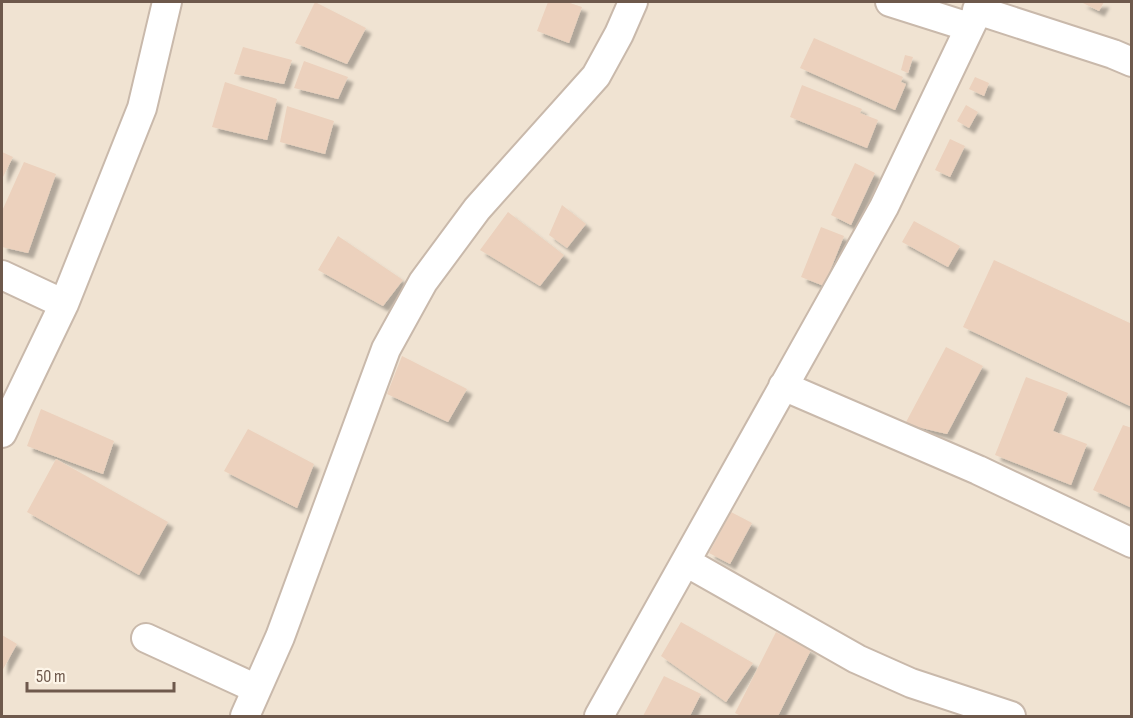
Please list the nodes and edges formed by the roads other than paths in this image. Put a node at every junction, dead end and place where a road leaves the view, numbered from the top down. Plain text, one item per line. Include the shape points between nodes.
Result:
1 (167, 2) edge
2 (633, 2) edge
3 (890, 2) edge
4 (976, 13) edge
5 (1131, 62) edge
6 (2, 275) edge
7 (64, 304) junction
8 (783, 386) junction
9 (2, 433) edge
10 (1131, 543) edge
11 (686, 562) junction
12 (146, 638) dead end
13 (257, 688) junction
14 (245, 717) edge
15 (599, 717) edge
16 (1011, 717) edge

1 - 7 street via 142,108
2 - 13 street via 596,76 477,209 423,282 386,349 280,637
3 - 4 street
4 - 5 street
4 - 8 street via 884,207
6 - 7 street
7 - 9 street
8 - 10 street via 978,470
8 - 11 street
11 - 15 street
11 - 16 street via 857,659 911,683
12 - 13 street
13 - 14 street

